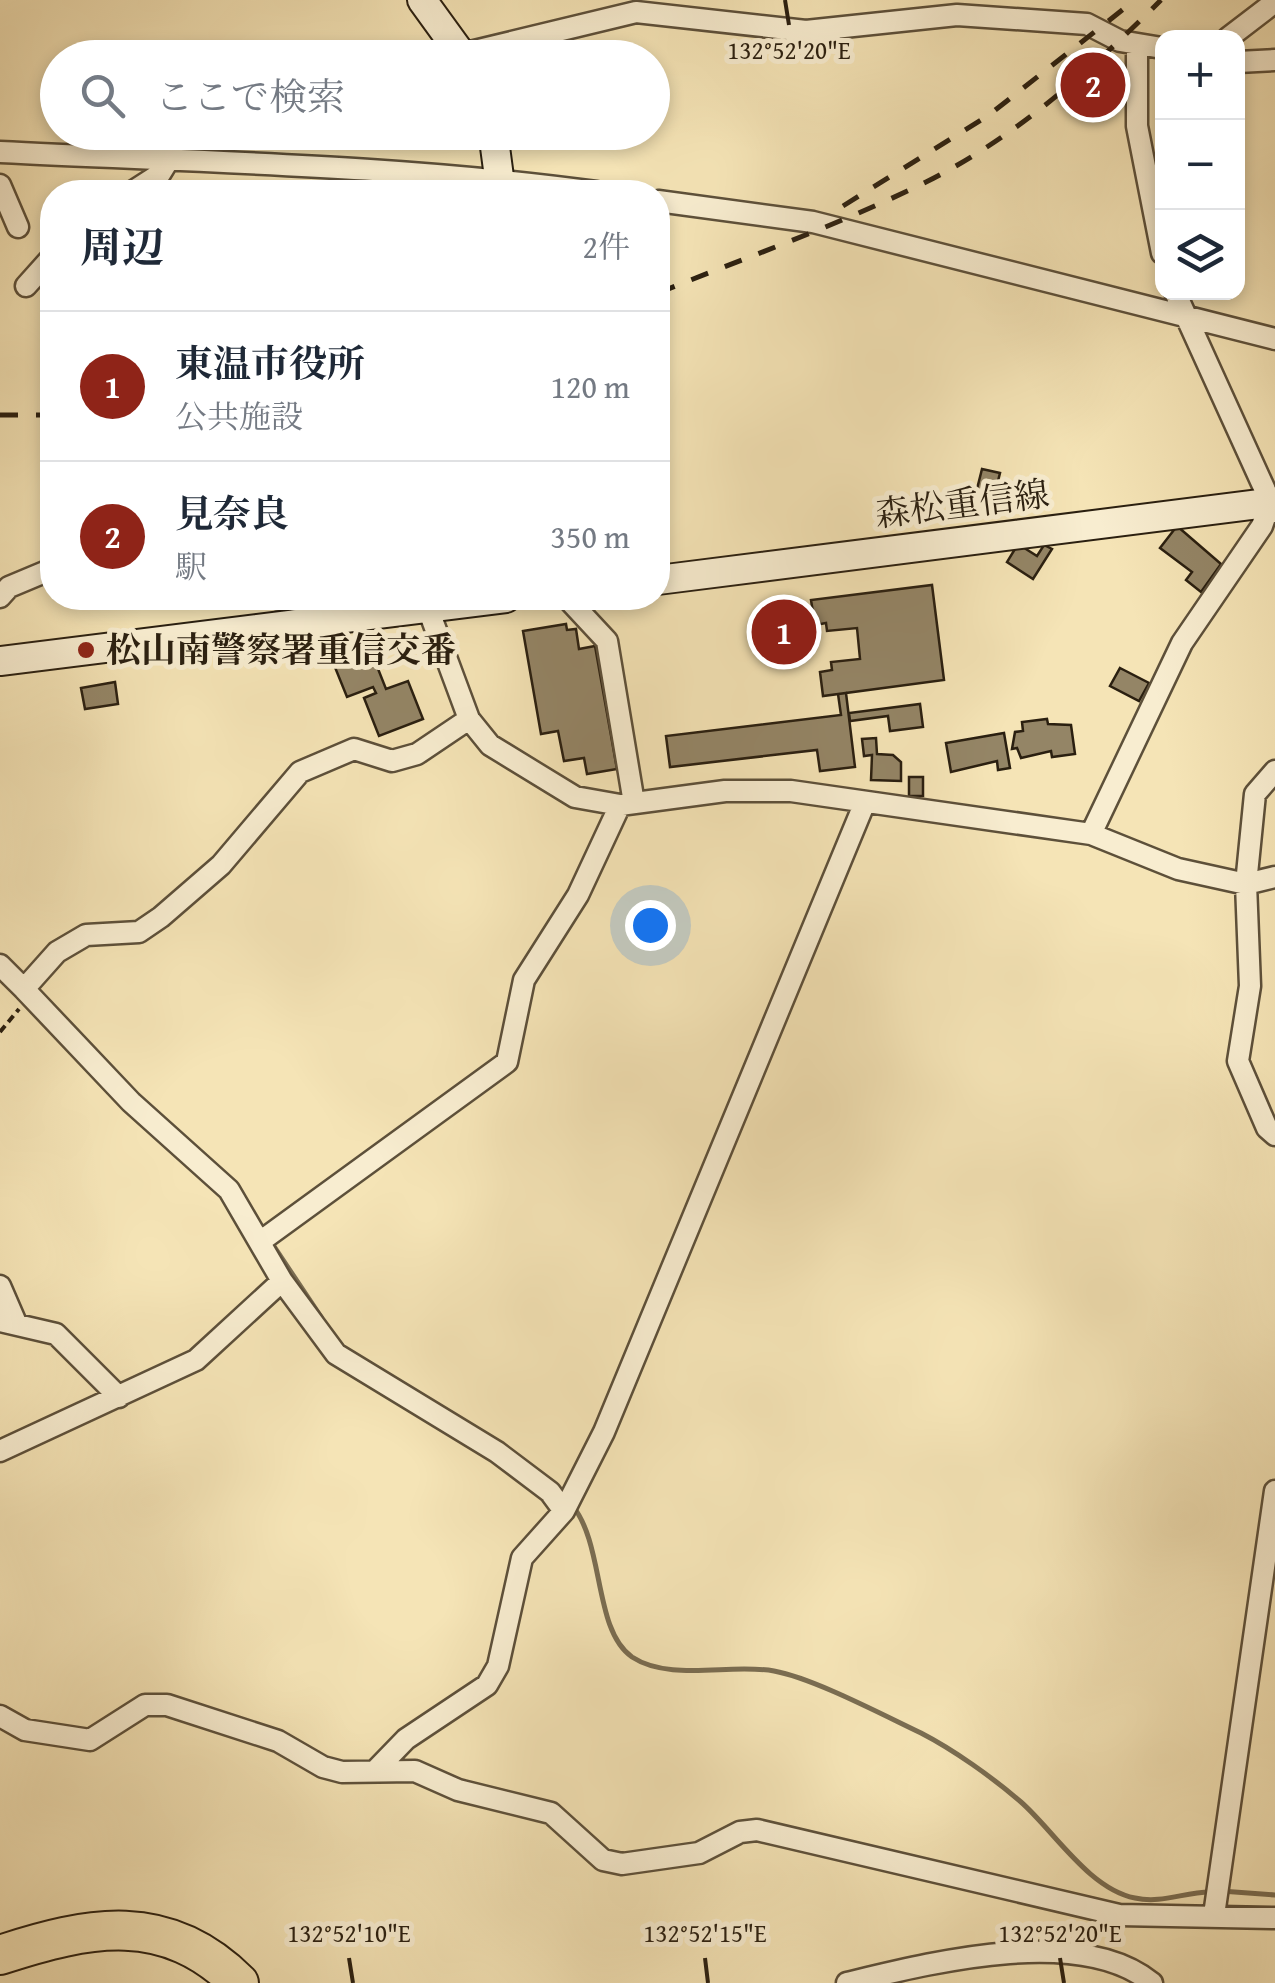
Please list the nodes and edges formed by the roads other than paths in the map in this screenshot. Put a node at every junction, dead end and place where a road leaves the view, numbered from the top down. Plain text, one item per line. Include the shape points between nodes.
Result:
1 (422, 0) edge
2 (1087, 0) edge
3 (1275, 2) edge
4 (954, 8) edge
5 (1087, 24) junction
6 (1238, 30) edge
7 (451, 40) edge
8 (526, 40) edge
9 (1136, 44) junction
10 (1155, 47) edge
11 (1275, 60) edge
12 (1245, 62) edge
13 (495, 150) edge
14 (0, 152) edge
15 (168, 161) junction
16 (151, 180) edge
17 (449, 180) edge
18 (499, 180) edge
19 (0, 185) edge
20 (670, 203) edge
21 (1155, 217) edge
22 (18, 227) dead end
23 (40, 270) edge
24 (26, 286) dead end
25 (1178, 300) edge
26 (1182, 314) junction
27 (1275, 339) edge
28 (1274, 506) edge
29 (40, 575) edge
30 (670, 579) edge
31 (0, 596) edge
32 (306, 610) edge
33 (397, 610) edge
34 (428, 610) edge
35 (578, 610) edge
36 (315, 621) junction
37 (0, 661) edge
38 (469, 719) junction
39 (1275, 771) edge
40 (865, 802) junction
41 (627, 804) junction
42 (1091, 834) junction
43 (1275, 877) edge
44 (1246, 884) junction
45 (0, 965) edge
46 (28, 993) junction
47 (1275, 1135) edge
48 (261, 1241) junction
49 (282, 1281) junction
50 (0, 1286) edge
51 (8, 1322) edge
52 (119, 1396) junction
53 (0, 1451) edge
54 (1275, 1491) edge
55 (564, 1512) junction
56 (0, 1716) edge
57 (375, 1771) junction
58 (1217, 1896) junction
59 (1275, 1918) edge
60 (0, 1955) edge
61 (0, 1980) edge
62 (208, 1983) edge
63 (239, 1983) edge
64 (848, 1983) edge
65 (1152, 1983) edge

1 - 7 main road
2 - 5 street
3 - 6 street
4 - 5 street
4 - 8 street via 806,31 636,12
5 - 9 street
9 - 10 street
9 - 21 street via 1137,126
11 - 12 street
13 - 18 main road
14 - 15 street
15 - 16 street
15 - 17 street via 338,167
19 - 22 street
20 - 26 street via 813,222
23 - 24 street
25 - 26 street
26 - 27 street
26 - 28 street
28 - 30 main road, 森松重信線
28 - 42 street via 1182,642
29 - 31 street
32 - 36 street
33 - 36 main road
34 - 38 street
35 - 41 street via 608,641
36 - 37 main road
38 - 41 street via 490,745 575,796
38 - 46 street via 418,754 392,761 354,750 300,772 221,865 161,917 139,932 86,935 57,952
39 - 44 street via 1255,794
40 - 41 street via 791,791 725,791
40 - 42 street
40 - 55 street via 657,1306
41 - 48 street via 524,980 507,1062
42 - 44 street via 1178,868
43 - 44 street
44 - 47 street via 1250,986 1238,1061
45 - 46 street
46 - 48 street via 131,1102 229,1190
48 - 49 street
49 - 52 street via 196,1360
49 - 55 street via 336,1354 497,1452 550,1492
50 - 51 street
51 - 52 street via 56,1334
52 - 53 street
54 - 58 street
55 - 57 street via 522,1558 498,1666 487,1685 406,1739
56 - 57 street via 25,1730 90,1740 145,1705 168,1705 278,1740 323,1767
57 - 58 street via 415,1771 458,1790 551,1814 603,1860 672,1859 757,1830 1119,1916
58 - 59 street
60 - 63 highway via 53,1938 128,1930 193,1946
61 - 62 highway via 101,1953 180,1966
64 - 65 street via 961,1956 1017,1953 1106,1958

